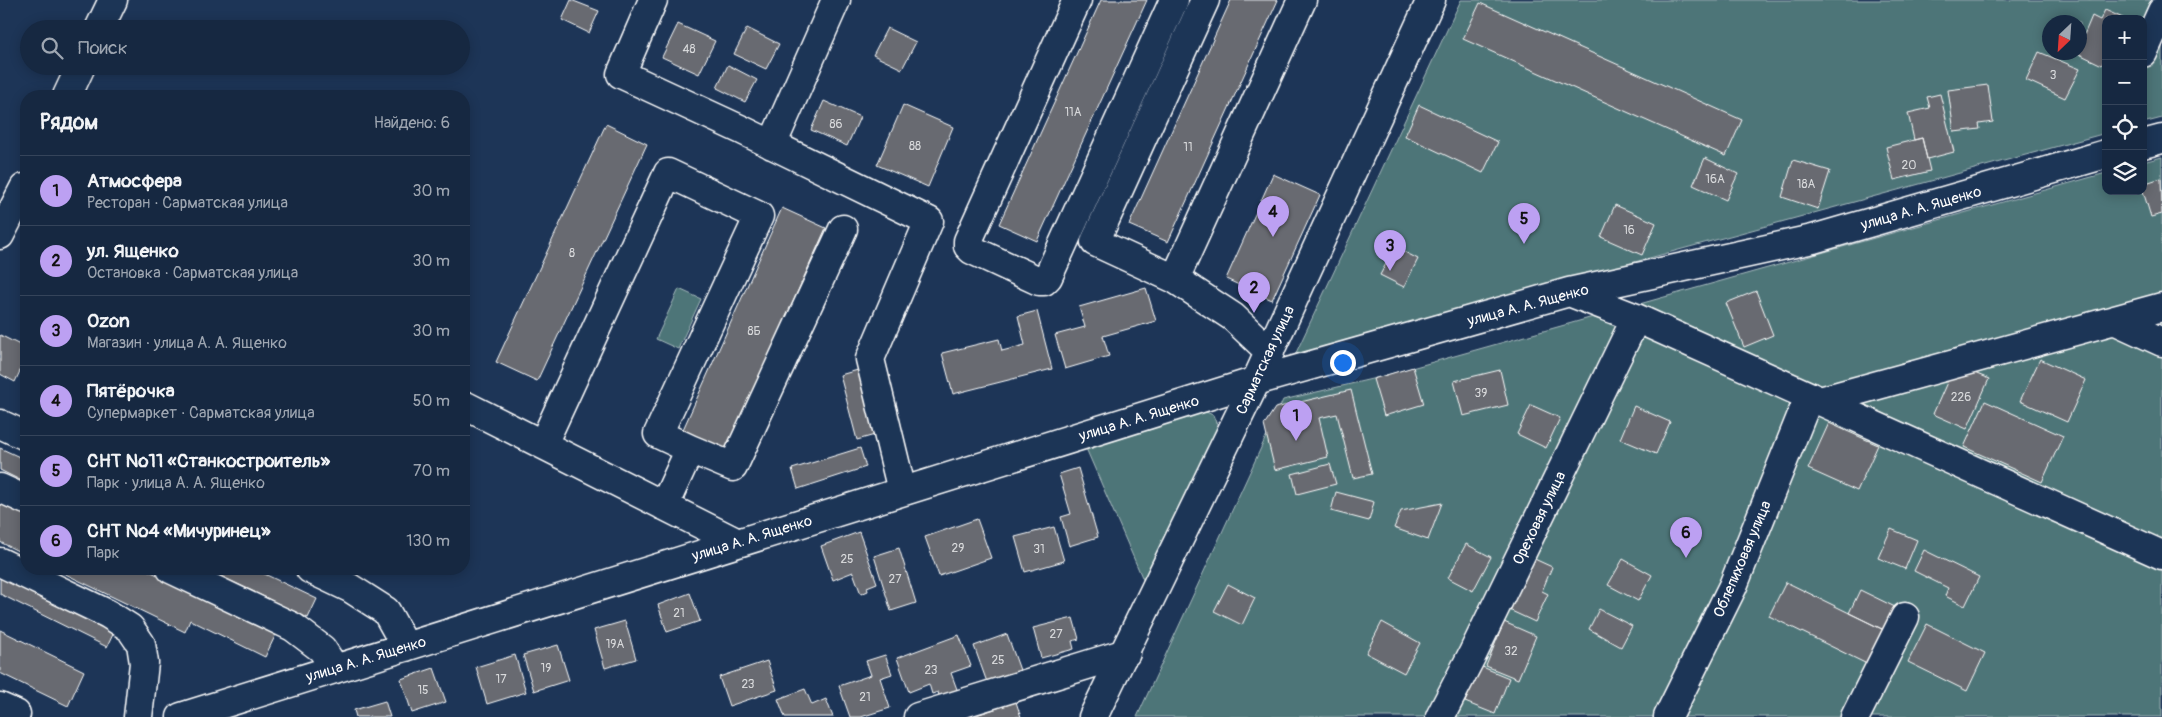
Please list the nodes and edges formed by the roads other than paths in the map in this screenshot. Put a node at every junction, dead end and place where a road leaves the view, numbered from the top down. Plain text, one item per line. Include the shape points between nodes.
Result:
1 (113, 0) edge
2 (653, 0) edge
3 (836, 0) edge
4 (1077, 0) edge
5 (1174, 0) edge
6 (1205, 0) edge
7 (1302, 0) edge
8 (1431, 0) edge
9 (2162, 11) edge
10 (103, 20) edge
11 (2147, 44) edge
12 (78, 75) edge
13 (70, 90) edge
14 (2162, 139) edge
15 (2147, 143) edge
16 (772, 145) junction
17 (2102, 149) edge
18 (20, 197) edge
19 (843, 229) dead end
20 (0, 235) edge
21 (1095, 242) junction
22 (1063, 244) junction
23 (1176, 279) junction
24 (1569, 292) junction
25 (2162, 307) edge
26 (1636, 318) junction
27 (2114, 320) junction
28 (2162, 342) edge
29 (1270, 352) junction
30 (1256, 381) junction
31 (1814, 399) junction
32 (470, 408) edge
33 (0, 424) edge
34 (20, 433) edge
35 (543, 444) junction
36 (690, 449) junction
37 (0, 488) edge
38 (902, 492) junction
39 (20, 497) edge
40 (664, 506) junction
41 (738, 543) junction
42 (2162, 555) edge
43 (0, 562) edge
44 (20, 572) edge
45 (27, 575) edge
46 (184, 575) edge
47 (323, 575) edge
48 (1905, 617) dead end
49 (406, 647) junction
50 (1126, 653) junction
51 (335, 669) junction
52 (138, 717) edge
53 (182, 717) edge
54 (918, 717) edge
55 (1093, 717) edge
56 (1440, 717) edge
57 (1668, 717) edge
58 (1855, 717) edge

1 - 10 street
2 - 16 street via 621,74
3 - 16 street
4 - 22 street via 968,241 972,250 1044,281
5 - 22 street
6 - 21 street
7 - 23 street
8 - 29 street, Сарматская улица
9 - 11 street
12 - 13 street
14 - 15 street
16 - 38 street via 929,221 870,359
17 - 24 street, улица А. А. Ященко via 1813,239
18 - 20 street
19 - 36 street via 733,467
21 - 22 street via 1088,254
21 - 23 street
23 - 29 street via 1233,317
24 - 26 street
24 - 30 street, улица А. А. Ященко
25 - 27 street
26 - 31 street
26 - 56 street, Ореховая улица
27 - 28 street
27 - 31 street
29 - 30 street, Сарматская улица
30 - 38 street, улица А. А. Ященко
30 - 50 street, Сарматская улица
31 - 42 street
31 - 57 street, Облепиховая улица via 1733,586
32 - 35 street
33 - 34 street
35 - 36 street via 668,173 759,216 658,434
35 - 40 street
36 - 40 street
37 - 39 street
38 - 41 street, улица А. А. Ященко
40 - 41 street
41 - 49 street, улица А. А. Ященко
43 - 44 street
45 - 52 street via 130,628 141,644 144,663
46 - 51 street via 293,627 322,649
47 - 49 street via 386,611
48 - 58 street
49 - 51 street, улица А. А. Ященко
50 - 54 street
50 - 55 street, Сарматская улица
51 - 53 street, улица А. А. Ященко

